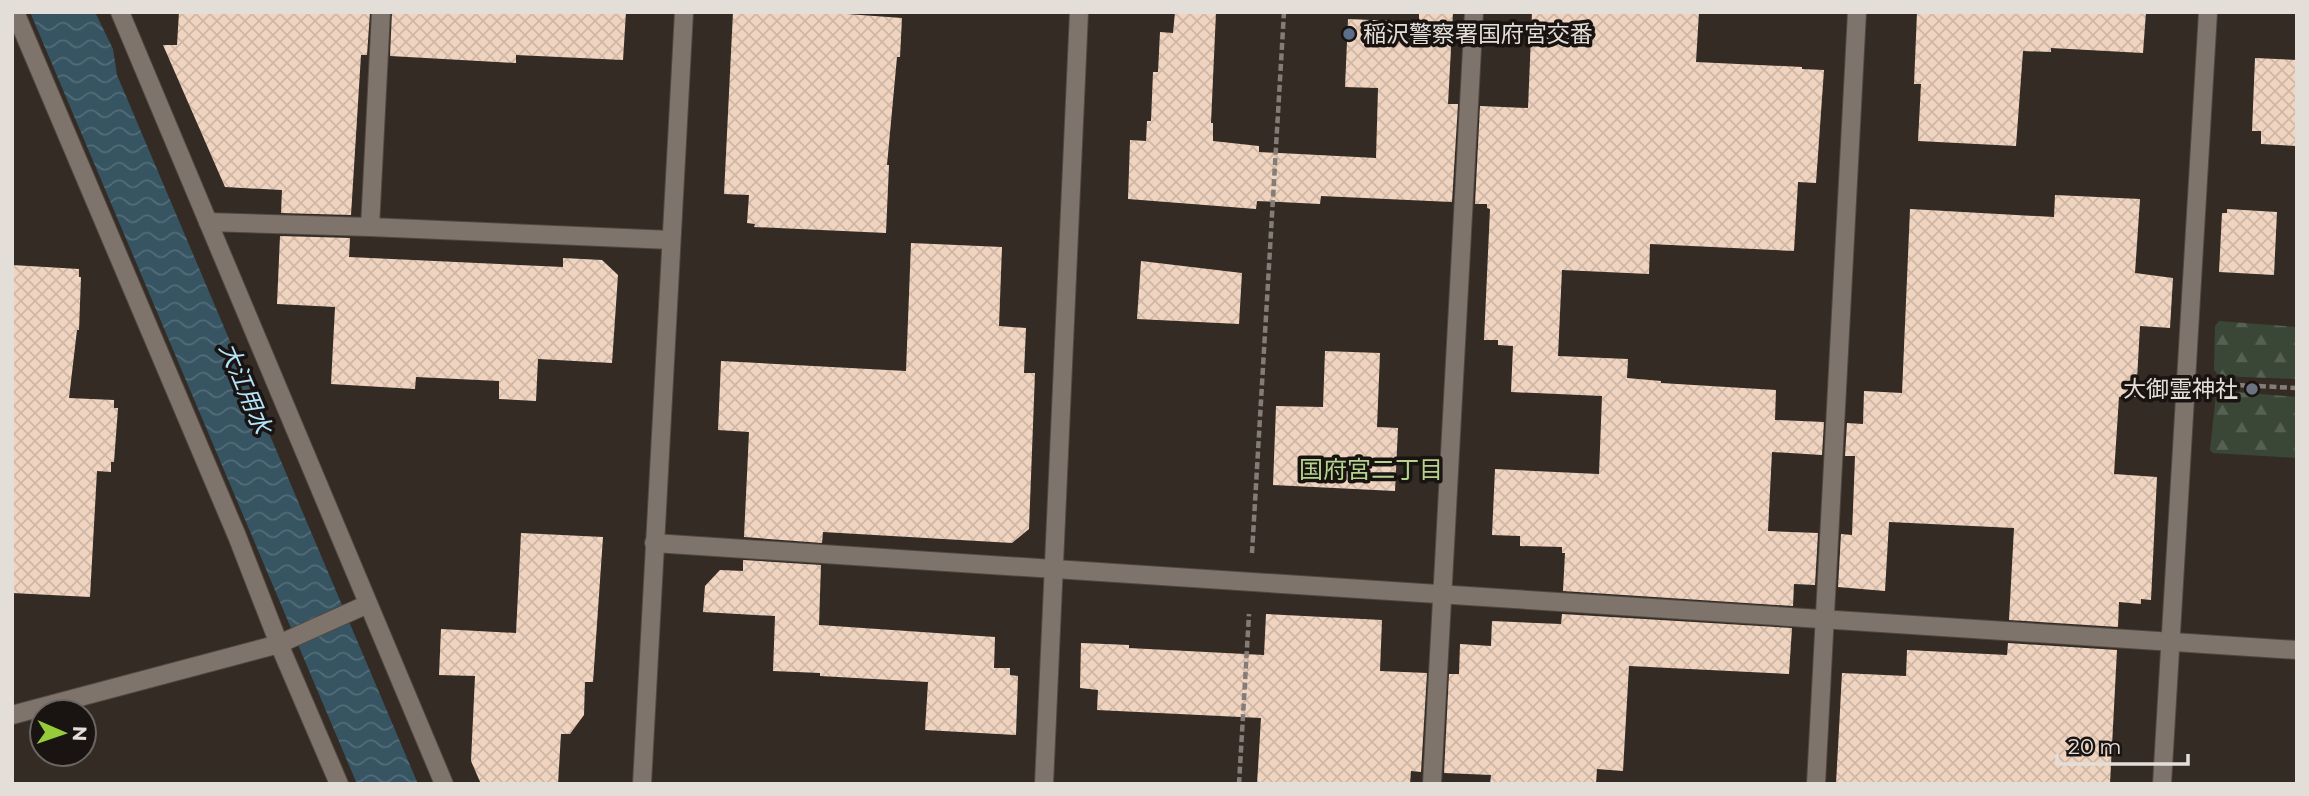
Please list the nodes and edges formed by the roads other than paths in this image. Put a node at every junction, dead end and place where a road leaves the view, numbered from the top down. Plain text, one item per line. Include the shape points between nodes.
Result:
1 (15, 12) edge
2 (120, 12) edge
3 (381, 12) edge
4 (684, 12) edge
5 (1079, 12) edge
6 (1474, 12) edge
7 (1857, 12) edge
8 (2208, 12) edge
9 (208, 222) junction
10 (370, 227) junction
11 (671, 240) junction
12 (654, 543) junction
13 (1054, 569) junction
14 (1442, 594) junction
15 (368, 604) junction
16 (1824, 620) junction
17 (283, 642) junction
18 (2170, 642) junction
19 (2297, 650) edge
20 (12, 715) edge
21 (340, 784) edge
22 (444, 784) edge
23 (642, 784) edge
24 (1044, 784) edge
25 (1432, 784) edge
26 (1816, 784) edge
27 (2162, 784) edge

1 - 17 street
2 - 9 street
3 - 10 street
4 - 11 street
5 - 13 street
6 - 14 street
7 - 16 street
8 - 18 street
9 - 10 street
9 - 15 street
10 - 11 street
11 - 12 street
12 - 13 street
12 - 23 street
13 - 14 street
13 - 24 street
14 - 16 street
14 - 25 street
15 - 17 street
15 - 22 street
16 - 18 street
16 - 26 street
17 - 20 street
17 - 21 street
18 - 19 street
18 - 27 street

